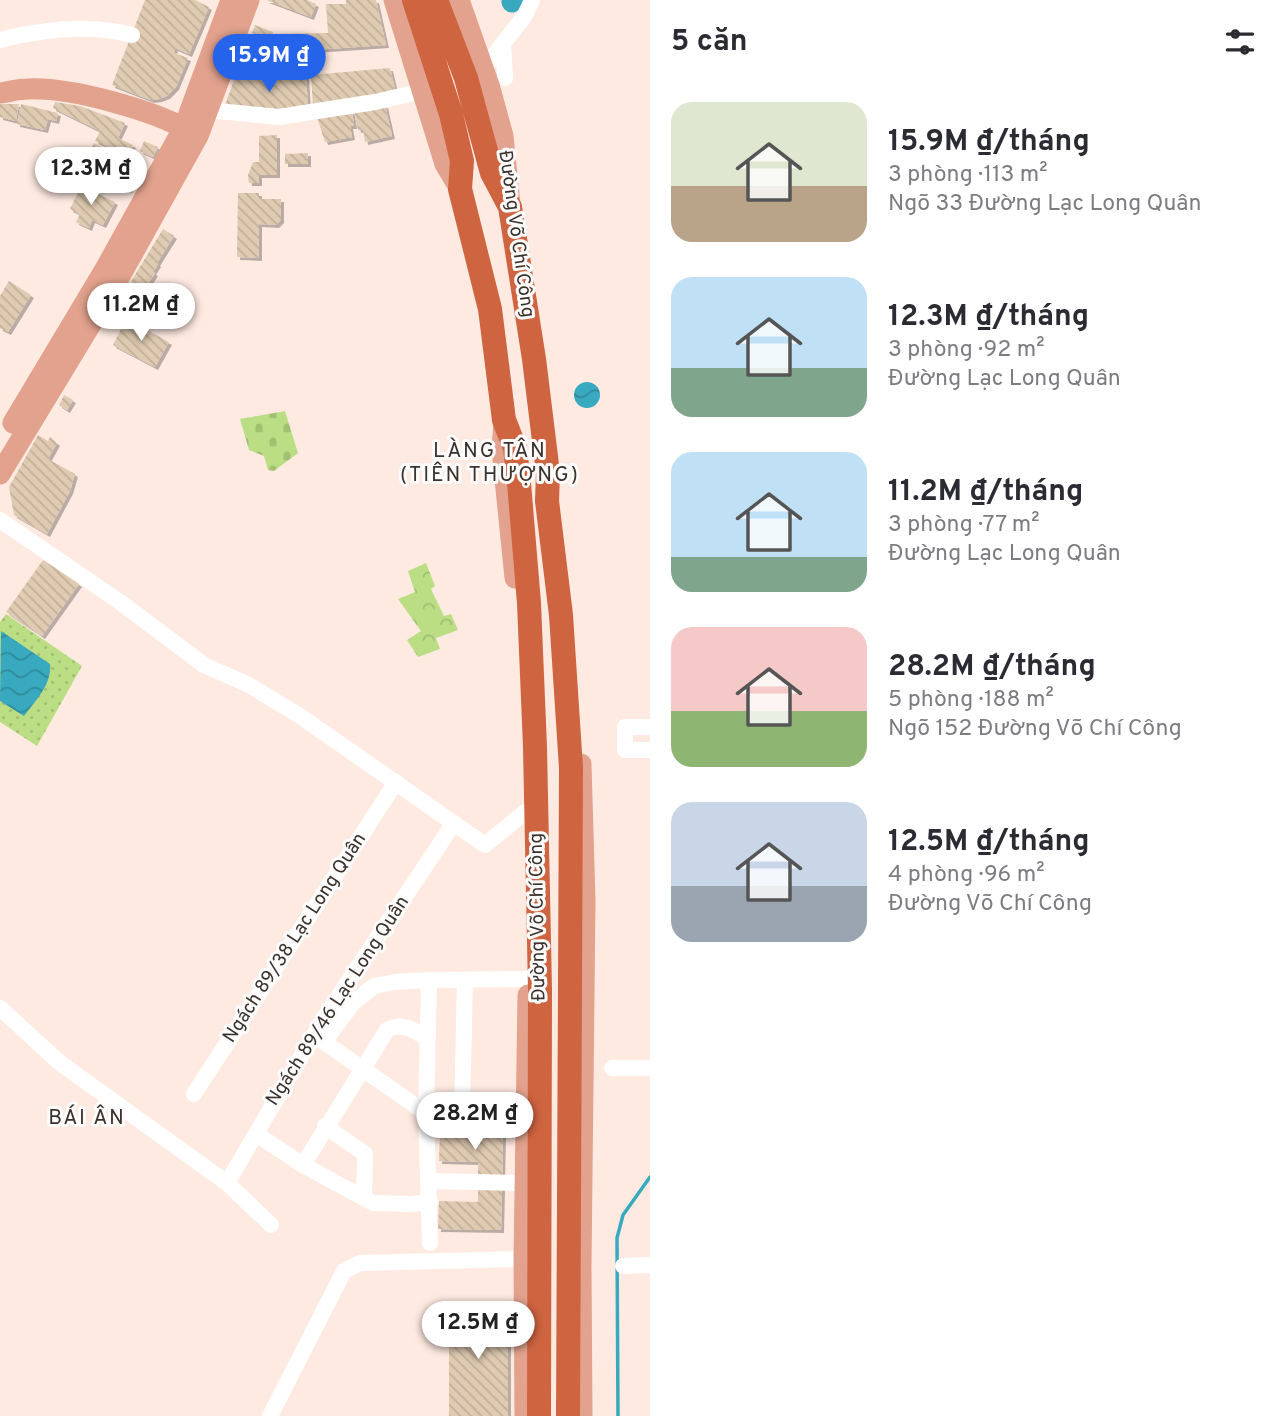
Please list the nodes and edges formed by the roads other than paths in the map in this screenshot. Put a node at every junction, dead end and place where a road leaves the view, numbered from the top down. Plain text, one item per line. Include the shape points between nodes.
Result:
1 (231, 0) edge
2 (249, 0) edge
3 (394, 0) edge
4 (414, 0) edge
5 (436, 0) edge
6 (460, 0) edge
7 (476, 0) edge
8 (532, 0) edge
9 (470, 31) junction
10 (132, 35) dead end
11 (0, 40) edge
12 (503, 43) junction
13 (483, 69) junction
14 (505, 78) dead end
15 (423, 91) junction
16 (0, 93) edge
17 (208, 110) junction
18 (191, 132) junction
19 (463, 199) junction
20 (510, 207) junction
21 (504, 420) junction
22 (7, 444) edge
23 (548, 473) junction
24 (0, 474) edge
25 (0, 520) edge
26 (650, 727) edge
27 (650, 750) edge
28 (396, 782) junction
29 (525, 812) junction
30 (454, 823) junction
31 (528, 979) junction
32 (429, 980) junction
33 (465, 980) junction
34 (0, 1008) edge
35 (319, 1039) junction
36 (428, 1039) junction
37 (611, 1068) dead end
38 (650, 1068) edge
39 (361, 1069) junction
40 (194, 1094) dead end
41 (426, 1113) junction
42 (462, 1115) junction
43 (527, 1116) junction
44 (326, 1126) junction
45 (256, 1133) junction
46 (303, 1165) junction
47 (429, 1181) junction
48 (228, 1183) junction
49 (525, 1183) junction
50 (364, 1198) junction
51 (430, 1202) junction
52 (271, 1225) dead end
53 (430, 1243) dead end
54 (524, 1258) junction
55 (650, 1265) edge
56 (623, 1266) dead end
57 (270, 1416) edge
58 (525, 1416) edge
59 (539, 1416) edge
60 (568, 1416) edge
61 (582, 1416) edge

1 - 18 main road
2 - 17 main road
3 - 15 main road, Đường Võ Chí Công
4 - 19 highway via 451,114 462,161
5 - 20 highway via 466,78 492,173
6 - 9 main road, Đường Võ Chí Công
7 - 9 main road
8 - 12 street
9 - 13 main road, Đường Võ Chí Công
10 - 11 street via 85,28
12 - 13 street
12 - 14 street
13 - 20 main road, Đường Võ Chí Công via 503,136
15 - 17 street via 279,117
15 - 19 main road, Đường Võ Chí Công via 445,163
16 - 18 main road via 46,90 100,99
17 - 18 main road
18 - 22 main road via 119,278
19 - 21 highway, Đường Võ Chí Công via 490,309
20 - 23 highway, Đường Võ Chí Công
21 - 29 main road, Đường Võ Chí Công via 502,449 518,606
21 - 59 highway, Đường Võ Chí Công via 515,448 519,483 536,747
22 - 24 main road
23 - 60 highway, Đường Võ Chí Công via 571,768
23 - 61 main road, Đường Võ Chí Công via 558,499 561,526 583,798
25 - 28 street via 121,602 204,666 261,693
26 - 27 street via 625,727 625,750
28 - 30 street
28 - 40 street, Ngách 89/38 Lạc Long Quân
29 - 30 street via 485,845
29 - 31 main road, Đường Võ Chí Công
30 - 35 street, Ngách 89/46 Lạc Long Quân
31 - 33 street
31 - 43 main road, Đường Võ Chí Công
32 - 33 street
32 - 35 street via 374,986
32 - 36 street
33 - 42 street
34 - 48 street via 60,1063
35 - 39 street
35 - 45 street, Ngách 89/46 Lạc Long Quân
36 - 39 street via 410,1028 391,1027
36 - 41 street
37 - 38 street
39 - 41 street
39 - 44 street
41 - 42 street
41 - 47 street
42 - 43 street
43 - 49 main road, Đường Võ Chí Công
44 - 46 street
44 - 50 street via 365,1154
45 - 46 street
45 - 48 street, Ngách 89/46 Lạc Long Quân
46 - 50 street
47 - 49 street
47 - 51 street
48 - 52 street
49 - 54 main road, Đường Võ Chí Công
50 - 51 street via 373,1203
51 - 53 street
54 - 57 street via 360,1263 344,1271
54 - 58 main road, Đường Võ Chí Công
55 - 56 street

